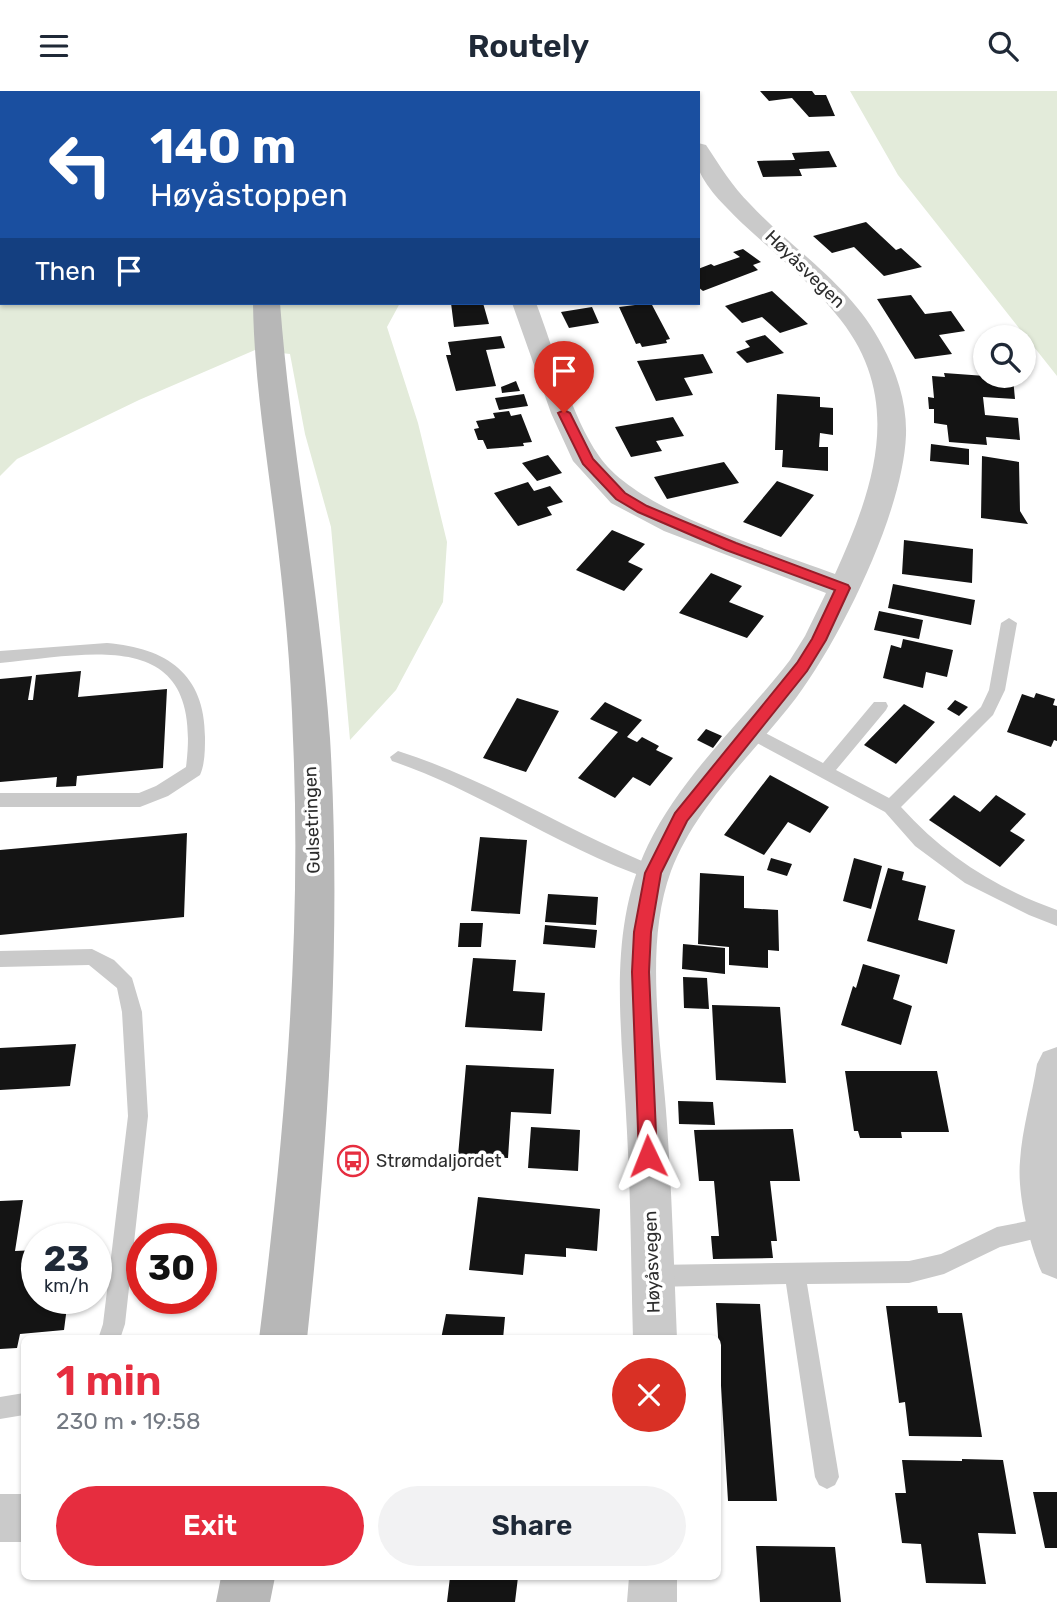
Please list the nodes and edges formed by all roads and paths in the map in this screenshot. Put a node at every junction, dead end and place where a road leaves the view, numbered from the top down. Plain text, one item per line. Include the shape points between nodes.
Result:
1 (700, 153) edge
2 (265, 305) edge
3 (525, 305) edge
4 (843, 588) junction
5 (1009, 623) dead end
6 (0, 657) edge
7 (880, 706) dead end
8 (750, 732) junction
9 (398, 757) dead end
10 (826, 771) junction
11 (0, 800) edge
12 (891, 807) junction
13 (653, 873) junction
14 (1057, 918) edge
15 (0, 959) edge
16 (1057, 1064) edge
17 (1053, 1243) edge
18 (795, 1274) junction
19 (653, 1276) junction
20 (110, 1335) edge
21 (283, 1335) edge
22 (655, 1335) edge
23 (21, 1405) edge
24 (0, 1408) edge
25 (827, 1477) dead end
26 (0, 1518) edge
27 (21, 1518) edge
28 (247, 1580) edge
29 (653, 1580) edge
30 (243, 1602) edge
31 (652, 1602) edge

1 - 4 street, Høyåsvegen via 725,191 839,298 860,325 885,380 892,405 886,482
2 - 21 street, Gulsetringen via 306,655 315,858 310,1066
3 - 4 street via 564,413 587,461 621,496 674,524
4 - 8 street, Høyåsvegen via 802,667
5 - 12 lane via 996,690 987,711
6 - 11 lane via 110,650 139,653 162,663 190,692 198,744 194,770 140,800
7 - 10 lane
8 - 10 lane
8 - 13 street, Høyåsvegen via 681,817
9 - 13 lane via 454,776 616,860
10 - 12 lane
12 - 14 lane via 946,862 1000,894
13 - 19 street, Høyåsvegen via 640,972
15 - 20 lane via 92,957 125,984 132,1012 138,1116
16 - 17 street via 1040,1161
17 - 18 lane via 997,1237 944,1264 909,1272
18 - 19 lane
18 - 25 lane
19 - 22 street, Høyåsvegen
23 - 24 lane
26 - 27 street
28 - 30 street
29 - 31 street

